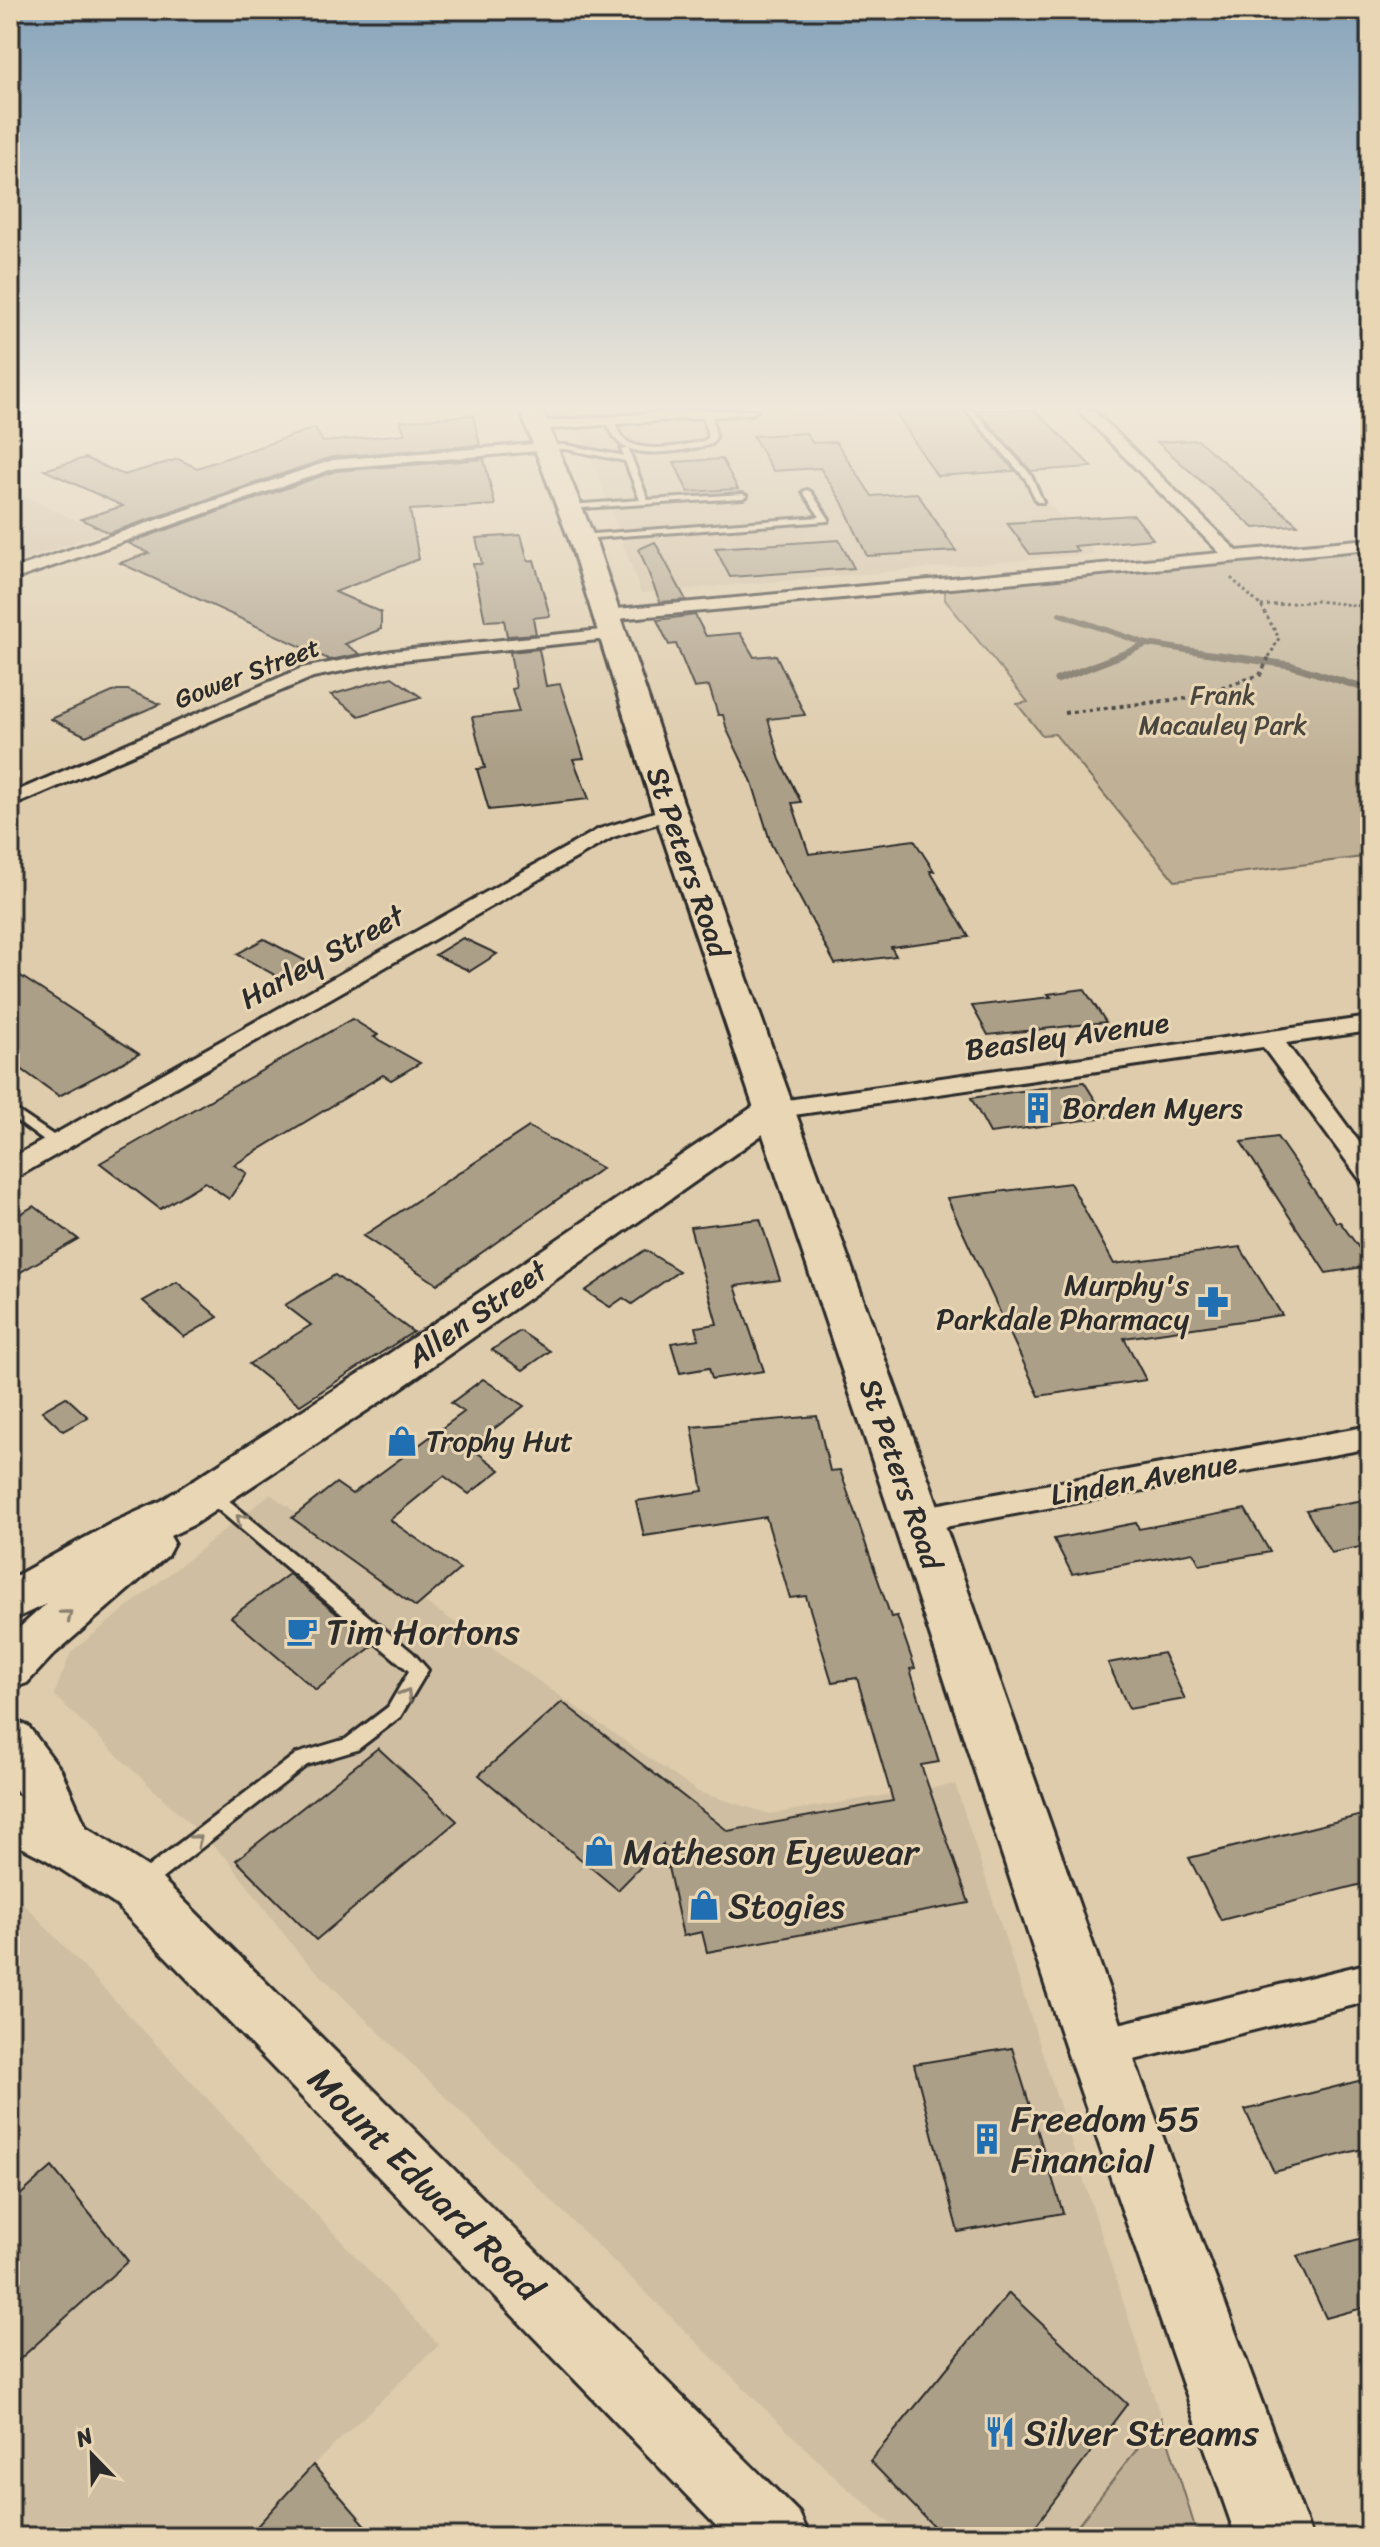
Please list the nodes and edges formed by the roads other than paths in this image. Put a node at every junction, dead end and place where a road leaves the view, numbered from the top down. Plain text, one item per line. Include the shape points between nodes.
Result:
1 (146, 529) edge
2 (577, 529) edge
3 (1205, 529) edge
4 (1370, 544) edge
5 (1233, 557) junction
6 (10, 576) edge
7 (609, 625) junction
8 (10, 801) edge
9 (671, 813) junction
10 (1370, 1024) edge
11 (1270, 1039) junction
12 (10, 1110) edge
13 (773, 1110) junction
14 (57, 1144) junction
15 (10, 1170) edge
16 (1370, 1175) edge
17 (1370, 1437) edge
18 (193, 1502) junction
19 (918, 1520) junction
20 (10, 1602) edge
21 (10, 1669) edge
22 (10, 1741) edge
23 (10, 1816) edge
24 (66, 1843) junction
25 (135, 1888) junction
26 (1370, 1982) edge
27 (1098, 2049) junction
28 (775, 2537) edge
29 (1274, 2537) edge

1 - 6 street
2 - 7 main road, St Peters Road
3 - 5 street
4 - 5 street, Gower Street
5 - 7 street, Gower Street
7 - 8 street, Gower Street via 308,672
7 - 9 main road, St Peters Road
9 - 13 main road, St Peters Road
9 - 14 street, Harley Street via 606,833
10 - 11 street, Beasley Avenue
11 - 13 street, Beasley Avenue
11 - 16 street
12 - 14 lane
13 - 18 street, Allen Street via 394,1371
13 - 19 main road, St Peters Road
14 - 15 street, Harley Street
17 - 19 street, Linden Avenue
18 - 20 street, Allen Street
21 -> 18 street, Allen Street
25 -> 18 lane via 302,1759 351,1745 394,1712 419,1670
19 - 27 main road, St Peters Road
22 - 24 street via 43,1786
23 - 24 street, Mount Edward Road
24 - 25 street, Mount Edward Road
25 - 28 street, Mount Edward Road
26 - 27 street
27 - 29 main road, St Peters Road

